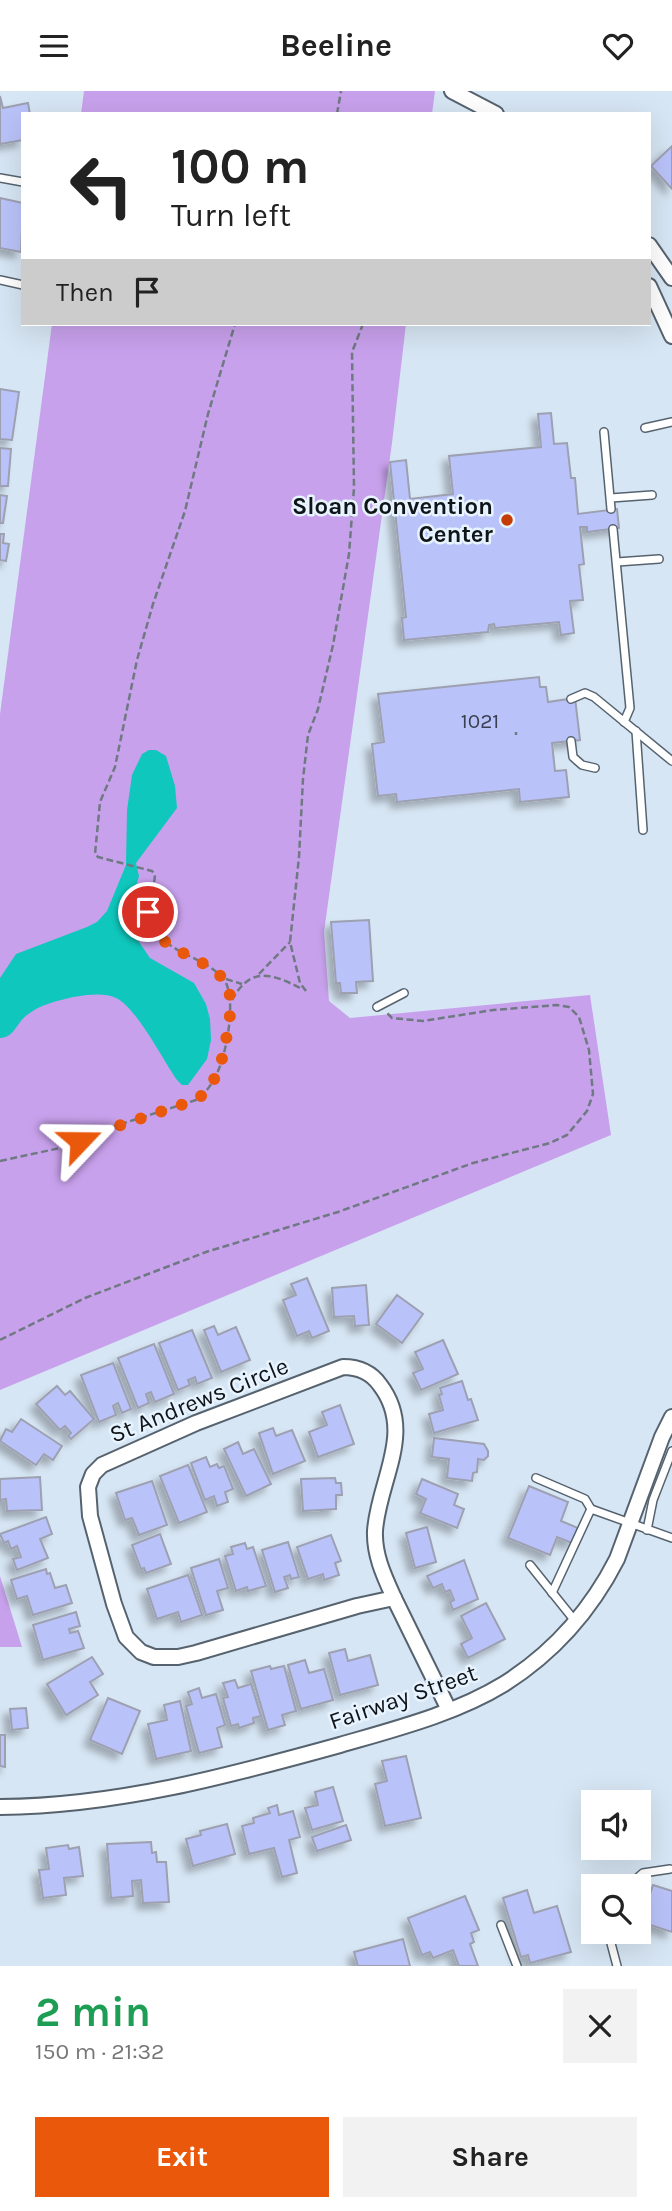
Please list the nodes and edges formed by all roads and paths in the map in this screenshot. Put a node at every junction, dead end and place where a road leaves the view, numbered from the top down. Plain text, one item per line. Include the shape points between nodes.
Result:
1 (341, 91) edge
2 (452, 91) edge
3 (337, 112) edge
4 (492, 112) edge
5 (0, 178) edge
6 (21, 182) edge
7 (651, 248) edge
8 (672, 278) edge
9 (0, 280) edge
10 (21, 285) edge
11 (651, 290) edge
12 (234, 326) edge
13 (362, 326) edge
14 (672, 336) edge
15 (672, 422) edge
16 (645, 428) dead end
17 (604, 432) dead end
18 (652, 495) dead end
19 (611, 498) junction
20 (611, 509) dead end
21 (613, 529) dead end
22 (659, 559) dead end
23 (617, 562) junction
24 (571, 699) dead end
25 (624, 722) junction
26 (636, 731) junction
27 (571, 741) dead end
28 (672, 761) edge
29 (595, 768) dead end
30 (643, 830) dead end
31 (290, 942) junction
32 (256, 976) junction
33 (223, 978) junction
34 (242, 984) junction
35 (404, 993) dead end
36 (230, 1003) junction
37 (379, 1006) joint
38 (0, 1161) edge
39 (0, 1340) edge
40 (672, 1417) edge
41 (672, 1451) edge
42 (536, 1478) dead end
43 (591, 1509) junction
44 (630, 1524) junction
45 (646, 1529) junction
46 (672, 1538) edge
47 (530, 1565) dead end
48 (552, 1593) junction
49 (394, 1598) junction
50 (576, 1622) junction
51 (449, 1710) junction
52 (0, 1807) edge
53 (670, 1869) edge
54 (642, 1874) edge
55 (501, 1925) dead end
56 (611, 1944) edge
57 (517, 1966) edge
58 (617, 1966) edge

1 - 3 path
2 - 4 street
5 - 6 lane
7 - 8 street
9 - 10 lane
11 - 14 street
12 - 33 path via 185,511 145,628 115,767 100,802 95,854 155,874 148,912 152,927 180,952
13 - 31 path via 352,352 354,488 349,554 333,645 308,735
15 - 16 lane
17 - 19 lane
18 - 19 lane
19 - 20 lane
21 - 23 lane
22 - 23 lane
23 - 25 lane via 630,708
24 - 25 lane via 584,693 594,697
25 - 26 lane
26 - 28 lane
26 - 30 lane
27 - 29 lane via 577,762
31 - 32 path
31 - 32 path via 306,991 290,982
32 - 34 path
33 - 34 path
33 - 36 path
34 - 36 path
35 - 37 lane
36 - 38 path via 218,1071 205,1094 60,1148
37 - 39 path via 392,1018 423,1021 494,1010 569,1007 579,1017 589,1051 593,1094 587,1111 567,1135 550,1143 474,1163 338,1212 206,1252 85,1298
40 - 44 street, Fairway Street
41 - 45 lane
42 - 43 lane via 585,1499
43 - 44 lane
43 - 48 lane
44 - 45 lane
44 - 50 street, Fairway Street via 607,1578
45 - 46 lane
47 - 48 lane
48 - 50 lane
49 - 49 street, St Andrews Circle via 382,1571 375,1534 396,1429 384,1390 375,1378 357,1368 330,1371 150,1442 102,1465 90,1481 90,1516 114,1604 126,1637 141,1653 162,1658 196,1653
49 - 51 street, St Andrews Circle
50 - 51 street, Fairway Street via 522,1672
51 - 52 street, Fairway Street via 244,1772 143,1794
53 - 54 lane
55 - 57 lane
56 - 58 lane

